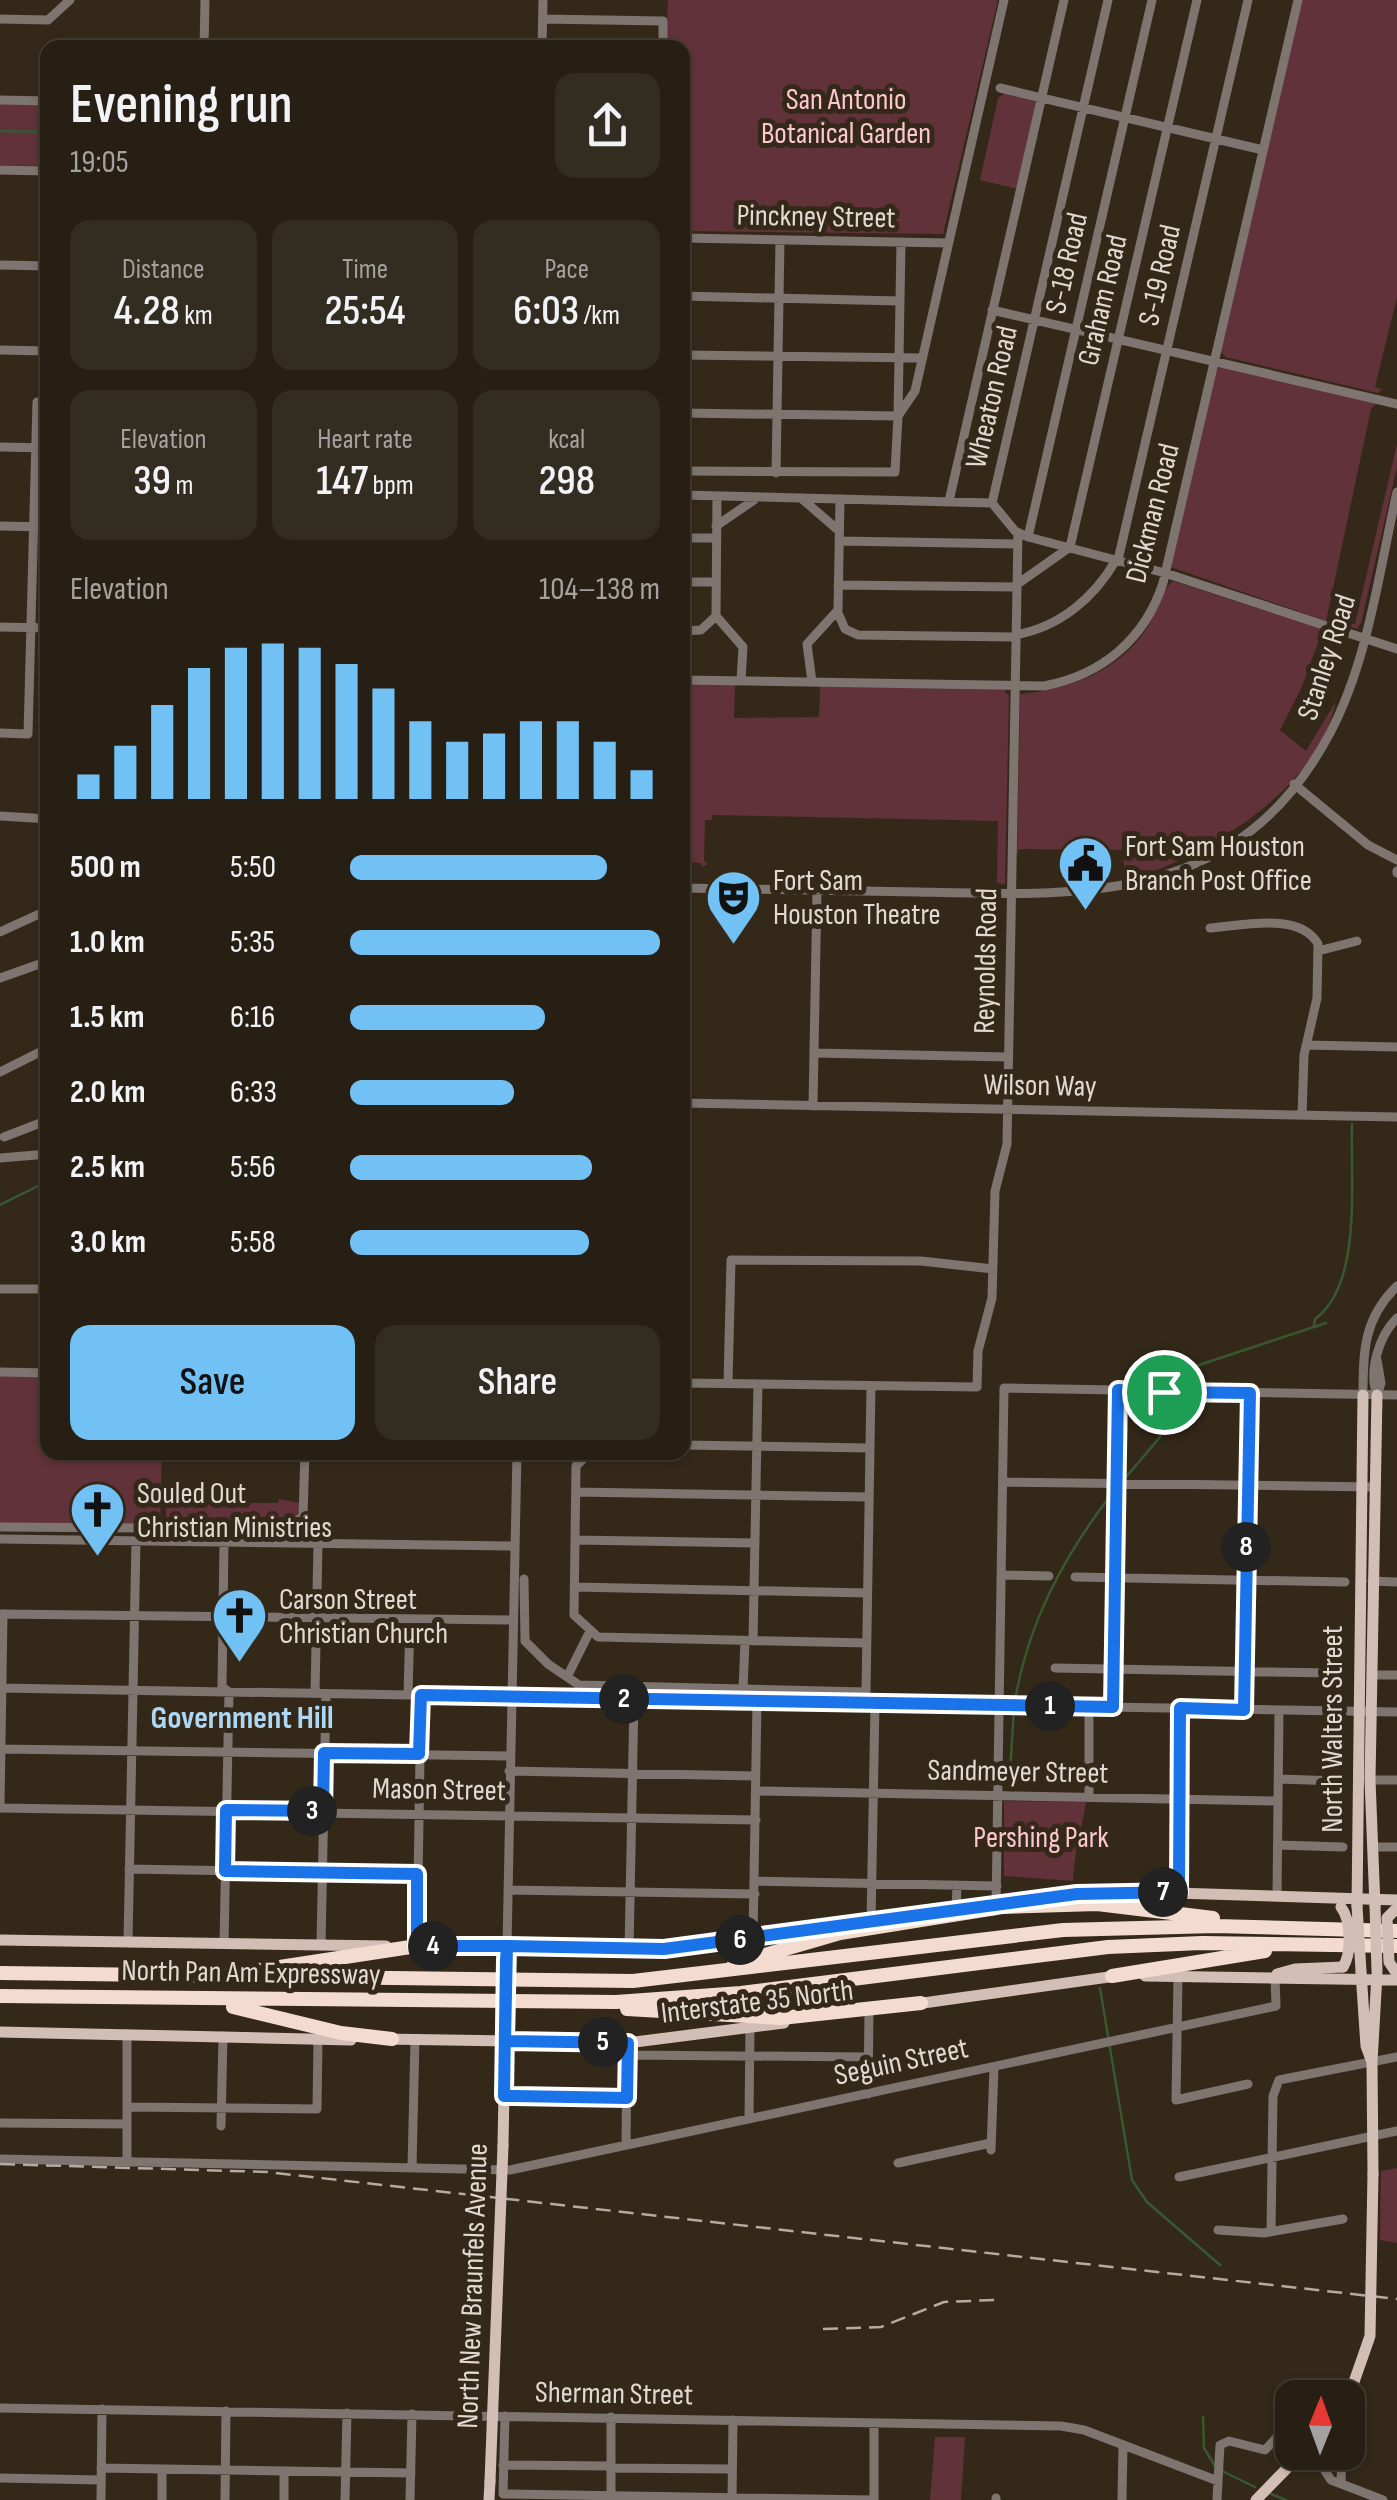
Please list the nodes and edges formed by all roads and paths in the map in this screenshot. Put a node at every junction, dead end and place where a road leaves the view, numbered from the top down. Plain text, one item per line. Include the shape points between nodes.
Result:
1 (70, 0) edge
2 (206, 0) edge
3 (544, 0) edge
4 (1004, 0) edge
5 (1064, 0) edge
6 (1108, 0) edge
7 (1152, 0) edge
8 (1198, 0) edge
9 (1248, 0) edge
10 (1298, 0) edge
11 (0, 20) edge
12 (543, 20) junction
13 (204, 40) edge
14 (542, 40) edge
15 (662, 40) edge
16 (1000, 88) dead end
17 (1042, 98) junction
18 (0, 100) edge
19 (40, 101) edge
20 (1083, 108) junction
21 (1125, 118) junction
22 (1167, 127) junction
23 (1216, 138) junction
24 (1263, 150) junction
25 (0, 170) edge
26 (40, 171) edge
27 (690, 238) edge
28 (780, 240) junction
29 (902, 242) junction
30 (948, 243) junction
31 (0, 265) edge
32 (40, 266) edge
33 (690, 296) edge
34 (779, 298) junction
35 (899, 301) junction
36 (992, 310) junction
37 (1034, 319) junction
38 (1076, 329) junction
39 (1118, 339) junction
40 (0, 350) edge
41 (1167, 350) junction
42 (40, 351) edge
43 (690, 355) edge
44 (778, 356) junction
45 (922, 358) junction
46 (899, 359) junction
47 (1214, 361) junction
48 (37, 402) dead end
49 (1397, 404) edge
50 (690, 413) edge
51 (777, 414) junction
52 (898, 416) junction
53 (0, 447) edge
54 (35, 448) junction
55 (40, 448) edge
56 (690, 470) edge
57 (776, 472) junction
58 (1397, 492) edge
59 (690, 495) edge
60 (716, 496) junction
61 (761, 497) junction
62 (800, 498) junction
63 (840, 498) junction
64 (949, 500) junction
65 (992, 503) junction
66 (0, 526) edge
67 (716, 526) junction
68 (33, 527) junction
69 (40, 527) edge
70 (1023, 535) junction
71 (839, 537) junction
72 (690, 538) edge
73 (716, 538) junction
74 (1017, 544) junction
75 (1070, 547) junction
76 (1117, 560) junction
77 (1165, 574) junction
78 (690, 582) edge
79 (715, 582) junction
80 (838, 584) junction
81 (1016, 586) junction
82 (838, 610) junction
83 (716, 616) junction
84 (0, 626) edge
85 (31, 627) junction
86 (40, 628) edge
87 (690, 631) edge
88 (1016, 636) junction
89 (1364, 638) junction
90 (1397, 649) edge
91 (690, 680) edge
92 (741, 681) junction
93 (812, 682) junction
94 (1015, 686) junction
95 (0, 733) edge
96 (1294, 784) junction
97 (0, 816) edge
98 (40, 818) edge
99 (1397, 860) edge
100 (690, 888) edge
101 (816, 890) junction
102 (1012, 894) junction
103 (40, 914) edge
104 (1210, 928) dead end
105 (0, 932) edge
106 (1357, 941) dead end
107 (1318, 951) junction
108 (40, 964) edge
109 (0, 978) edge
110 (1306, 1045) junction
111 (1397, 1047) edge
112 (40, 1052) edge
113 (814, 1053) junction
114 (1008, 1057) junction
115 (0, 1072) edge
116 (690, 1104) edge
117 (814, 1106) junction
118 (1008, 1110) junction
119 (1302, 1115) junction
120 (1396, 1117) edge
121 (40, 1123) edge
122 (4, 1138) dead end
123 (40, 1155) edge
124 (0, 1158) edge
125 (993, 1269) junction
126 (1397, 1286) edge
127 (0, 1289) edge
128 (40, 1290) edge
129 (1397, 1314) edge
130 (1393, 1330) edge
131 (0, 1372) edge
132 (40, 1373) edge
133 (690, 1383) edge
134 (728, 1384) junction
135 (758, 1384) junction
136 (871, 1386) junction
137 (1118, 1390) junction
138 (1250, 1393) junction
139 (1362, 1395) junction
140 (1377, 1395) junction
141 (1397, 1395) edge
142 (690, 1444) edge
143 (757, 1446) junction
144 (870, 1448) junction
145 (305, 1460) edge
146 (515, 1460) edge
147 (582, 1460) edge
148 (1003, 1482) junction
149 (1116, 1484) junction
150 (1248, 1485) junction
151 (1361, 1487) junction
152 (1376, 1488) junction
153 (576, 1492) junction
154 (756, 1495) junction
155 (869, 1496) junction
156 (0, 1527) edge
157 (0, 1539) edge
158 (575, 1540) junction
159 (136, 1541) junction
160 (224, 1542) junction
161 (318, 1543) junction
162 (755, 1543) junction
163 (513, 1546) junction
164 (1002, 1575) junction
165 (1049, 1576) dead end
166 (1075, 1577) dead end
167 (1115, 1577) junction
168 (1246, 1579) junction
169 (524, 1580) dead end
170 (1352, 1581) junction
171 (1374, 1581) junction
172 (1397, 1582) edge
173 (574, 1588) junction
174 (754, 1591) junction
175 (868, 1593) junction
176 (1, 1614) edge
177 (134, 1616) junction
178 (223, 1617) junction
179 (317, 1619) junction
180 (410, 1620) junction
181 (512, 1620) junction
182 (590, 1631) junction
183 (749, 1641) junction
184 (866, 1642) junction
185 (1055, 1668) dead end
186 (1114, 1669) junction
187 (1244, 1672) junction
188 (1331, 1673) dead end
189 (1372, 1675) junction
190 (1397, 1675) edge
191 (568, 1677) junction
192 (1, 1688) edge
193 (743, 1690) junction
194 (133, 1691) junction
195 (229, 1692) junction
196 (321, 1693) junction
197 (408, 1695) junction
198 (421, 1695) junction
199 (511, 1697) junction
200 (634, 1699) junction
201 (757, 1701) junction
202 (875, 1703) junction
203 (1010, 1705) junction
204 (1090, 1706) junction
205 (1113, 1707) junction
206 (1180, 1708) junction
207 (1244, 1710) junction
208 (1279, 1710) junction
209 (1356, 1712) junction
210 (1371, 1712) junction
211 (1397, 1712) edge
212 (1, 1749) edge
213 (131, 1750) junction
214 (227, 1752) junction
215 (324, 1753) junction
216 (419, 1754) junction
217 (510, 1756) junction
218 (509, 1772) junction
219 (631, 1773) junction
220 (756, 1776) junction
221 (1279, 1779) junction
222 (1370, 1780) junction
223 (1397, 1780) edge
224 (1338, 1781) dead end
225 (756, 1791) junction
226 (874, 1794) junction
227 (999, 1795) junction
228 (1088, 1797) junction
229 (1180, 1799) junction
230 (1278, 1801) junction
231 (0, 1806) edge
232 (130, 1809) junction
233 (226, 1810) junction
234 (323, 1811) junction
235 (418, 1813) junction
236 (508, 1815) junction
237 (632, 1817) junction
238 (756, 1820) junction
239 (1278, 1846) junction
240 (1373, 1846) junction
241 (1397, 1847) edge
242 (1343, 1848) dead end
243 (130, 1869) junction
244 (225, 1871) junction
245 (322, 1872) junction
246 (417, 1874) junction
247 (755, 1881) junction
248 (872, 1884) junction
249 (957, 1885) junction
250 (993, 1886) junction
251 (508, 1890) junction
252 (630, 1892) junction
253 (1179, 1892) junction
254 (754, 1894) junction
255 (1277, 1897) junction
256 (1309, 1898) junction
257 (1357, 1903) junction
258 (1375, 1903) junction
259 (1396, 1906) edge
260 (998, 1908) junction
261 (956, 1912) junction
262 (871, 1923) junction
263 (1397, 1930) edge
264 (753, 1938) junction
265 (1342, 1938) junction
266 (0, 1940) edge
267 (128, 1942) junction
268 (224, 1944) junction
269 (321, 1945) junction
270 (417, 1946) junction
271 (1397, 1946) edge
272 (629, 1950) junction
273 (506, 1953) junction
274 (0, 1973) edge
275 (72, 1974) junction
276 (1360, 1975) junction
277 (1396, 1975) edge
278 (1112, 1976) junction
279 (1178, 1976) junction
280 (1377, 1976) junction
281 (1272, 1977) junction
282 (544, 1982) junction
283 (0, 1996) edge
284 (52, 1997) junction
285 (921, 2003) junction
286 (521, 2004) junction
287 (869, 2012) junction
288 (750, 2028) junction
289 (1176, 2028) junction
290 (0, 2032) edge
291 (127, 2034) junction
292 (222, 2036) junction
293 (318, 2039) junction
294 (392, 2039) junction
295 (415, 2040) junction
296 (505, 2041) junction
297 (628, 2049) junction
298 (1397, 2056) edge
299 (750, 2057) junction
300 (868, 2057) junction
301 (1372, 2062) junction
302 (994, 2067) junction
303 (1248, 2084) dead end
304 (868, 2094) junction
305 (504, 2096) junction
306 (627, 2098) junction
307 (126, 2107) junction
308 (221, 2107) junction
309 (749, 2119) junction
310 (0, 2123) edge
311 (127, 2124) junction
312 (221, 2126) dead end
313 (1397, 2131) edge
314 (1374, 2136) junction
315 (626, 2145) junction
316 (1272, 2158) junction
317 (0, 2159) edge
318 (127, 2162) junction
319 (898, 2163) dead end
320 (412, 2168) junction
321 (1179, 2177) dead end
322 (1343, 2218) dead end
323 (1218, 2230) dead end
324 (1271, 2232) junction
325 (1355, 2380) edge
326 (0, 2408) edge
327 (102, 2409) junction
328 (226, 2411) junction
329 (347, 2413) junction
330 (412, 2414) junction
331 (505, 2416) junction
332 (612, 2418) junction
333 (733, 2420) junction
334 (874, 2423) junction
335 (1275, 2440) edge
336 (1124, 2445) junction
337 (504, 2465) junction
338 (611, 2467) junction
339 (732, 2468) junction
340 (162, 2470) junction
341 (1285, 2470) edge
342 (1341, 2470) edge
343 (225, 2471) junction
344 (1325, 2471) dead end
345 (284, 2472) junction
346 (346, 2472) junction
347 (411, 2473) junction
348 (101, 2474) junction
349 (0, 2478) edge
350 (1218, 2478) junction
351 (1341, 2484) junction
352 (611, 2498) edge
353 (732, 2499) edge
354 (100, 2500) edge
355 (162, 2500) edge
356 (225, 2500) edge
357 (284, 2500) edge
358 (345, 2500) edge
359 (410, 2500) edge
360 (489, 2500) edge
361 (874, 2500) edge
362 (1122, 2500) edge
363 (1218, 2500) edge
364 (1256, 2500) edge
365 (1383, 2500) edge

1 - 11 street via 53,19
2 - 13 street
3 - 12 street
4 - 30 street
5 - 17 street
6 - 20 street, Wheaton Road
7 - 21 street, S-18 Road
8 - 22 street, Graham Road
9 - 23 street, S-19 Road
10 - 24 street, Dickman Road
12 - 14 street
12 - 15 street via 663,21
16 - 17 street
17 - 20 street
17 - 36 street
18 - 19 street
20 - 21 street
20 - 37 street, Wheaton Road
21 - 22 street
21 - 38 street, S-18 Road
22 - 23 street
22 - 39 street, Graham Road
23 - 24 street
23 - 41 street, S-19 Road
24 - 47 street, Dickman Road
25 - 26 street
27 - 28 street, Pinckney Street
28 - 29 street, Pinckney Street
28 - 34 street
29 - 30 street, Pinckney Street
29 - 35 street
30 - 45 street
31 - 32 street
33 - 34 street
34 - 35 street
34 - 44 street
35 - 46 street
36 - 37 street
36 - 64 street
37 - 38 street
37 - 65 street, Wheaton Road
38 - 39 street
38 - 70 street, S-18 Road
39 - 41 street
39 - 75 street, Graham Road
40 - 42 street
41 - 47 street
41 - 76 street, S-19 Road
43 - 44 street
44 - 46 street
44 - 51 street
45 - 46 street
45 - 52 street via 911,400
46 - 52 street
47 - 49 street
47 - 77 street, Dickman Road
48 - 54 street
50 - 51 street
51 - 52 street
51 - 57 street
52 - 57 street via 896,470 890,475
53 - 54 street
54 - 55 street
54 - 68 street
56 - 57 street
58 - 89 street, Stanley Road
59 - 60 street, Wheaton Road
60 - 61 street, Wheaton Road
60 - 67 street
61 - 62 street, Wheaton Road
61 - 67 street
62 - 63 street, Wheaton Road
62 - 71 street via 825,515
63 - 64 street, Wheaton Road
63 - 71 street
64 - 65 street, Wheaton Road
65 - 70 street
66 - 68 street
67 - 73 street
68 - 69 street
68 - 85 street
70 - 74 street, Reynolds Road
70 - 75 street
71 - 74 street
71 - 80 street
72 - 73 street
73 - 79 street
74 - 81 street, Reynolds Road
75 - 76 street
75 - 81 street
76 - 77 street
76 - 88 street, S-19 Road via 1071,612
77 - 89 street
77 - 94 street, Dickman Road via 1143,625 1112,658 1073,679
78 - 79 street
79 - 83 street
80 - 81 street
80 - 82 street
81 - 88 street, Reynolds Road
82 - 88 street via 841,625 858,635
82 - 93 street via 807,644
83 - 87 street
83 - 92 street via 743,647
84 - 85 street
85 - 86 street
85 - 95 street via 28,734
88 - 94 street, Reynolds Road
89 - 90 street
89 - 96 street, Stanley Road via 1330,732
91 - 92 street, Dickman Road
92 - 93 street, Dickman Road
93 - 94 street, Dickman Road
94 - 102 street, Reynolds Road
96 - 99 street via 1368,846
96 - 102 street, Stanley Road via 1243,834 1172,873 1100,892
97 - 98 street
100 - 101 street, Stanley Road
101 - 102 street, Stanley Road
101 - 113 street
102 - 114 street, Reynolds Road
103 - 105 street
104 - 107 street via 1294,926 1313,935
106 - 107 street
107 - 110 street via 1316,1010
108 - 109 street
110 - 111 street
110 - 119 street
112 - 115 street
113 - 114 street
113 - 117 street
114 - 118 street, Reynolds Road
116 - 117 street, Wilson Way
117 - 118 street, Wilson Way
118 - 119 street, Wilson Way
118 - 125 street, Reynolds Road via 995,1192
119 - 120 street, Wilson Way
121 - 122 street
123 - 124 street
125 - 134 street via 921,1261 731,1260
125 - 136 street, Reynolds Road via 978,1387
126 - 139 street via 1366,1330
127 - 128 street
129 - 130 street
130 - 140 street via 1378,1360
131 - 132 street
133 - 134 street
134 - 135 street
135 - 136 street
135 - 143 street
136 - 144 street
137 - 138 street
137 - 148 street via 1004,1388
137 - 149 street
138 - 139 street
138 - 150 street
139 - 140 street
139 - 151 main road, North Walters Street
140 - 141 street
140 - 152 main road, North Walters Street
142 - 143 street
143 - 144 street
143 - 154 street
144 - 155 street
145 - 156 street via 304,1510 299,1523 284,1530
146 - 163 street, North New Braunfels Avenue
147 - 153 street
148 - 149 street
148 - 164 street
149 - 150 street
149 - 167 street
150 - 151 street
150 - 168 street
151 - 152 street
151 - 170 main road, North Walters Street
152 - 171 main road, North Walters Street
153 - 154 street
153 - 158 street
154 - 155 street
154 - 162 street
155 - 175 street
157 - 159 street
158 - 162 street
158 - 173 street
159 - 160 street
159 - 177 street
160 - 161 street
160 - 178 street
161 - 163 street
161 - 179 street
162 - 174 street
163 - 181 street, North New Braunfels Avenue
164 - 165 street
164 - 203 street
166 - 167 street
167 - 168 street
167 - 186 street
168 - 170 street
168 - 187 street
169 - 191 street via 525,1641
170 - 171 street
170 - 209 main road, North Walters Street
171 - 172 street
171 - 189 main road, North Walters Street
173 - 174 street
173 - 182 street via 574,1617
174 - 175 street
174 - 183 street
175 - 184 street
176 - 177 street
176 - 192 street
177 - 178 street
177 - 194 street
178 - 179 street
178 - 195 street via 222,1687
179 - 180 street
179 - 196 street
180 - 181 street
180 - 197 street
181 - 199 street, North New Braunfels Avenue
182 - 183 street via 601,1638
182 - 191 street
183 - 184 street
183 - 193 street
184 - 193 street via 866,1692
185 - 186 street
186 - 187 street
186 - 205 street
187 - 188 street
187 - 207 street
189 - 190 street
189 - 210 main road, North Walters Street
191 - 193 street via 594,1688
192 - 194 street
192 - 212 street
194 - 195 street
194 - 213 street
195 - 196 street
195 - 214 street
196 - 197 street
196 - 215 street
197 - 198 street
198 - 199 street
198 - 216 street
199 - 200 street
199 - 217 street, North New Braunfels Avenue
200 - 201 street
200 - 219 street
201 - 202 street
201 - 220 street
202 - 203 street
202 - 226 street
203 - 204 street
203 - 227 street
204 - 205 street
204 - 228 street
205 - 206 street
206 - 207 street
206 - 229 street
207 - 208 street
208 - 209 street
208 - 221 street
209 - 210 street
209 - 257 main road, North Walters Street
210 - 211 street
210 - 222 main road, North Walters Street
212 - 213 street
212 - 231 street
213 - 214 street
213 - 232 street
214 - 215 street
214 - 233 street
215 - 216 street
215 - 234 street
216 - 217 street
216 - 235 street
217 - 218 street, North New Braunfels Avenue
218 - 219 street
218 - 236 street, North New Braunfels Avenue
219 - 220 street
219 - 237 street
220 - 225 street
221 - 224 street
221 - 230 street
222 - 223 street
222 - 240 main road, North Walters Street
225 - 226 street, Sandmeyer Street
225 - 238 street
226 - 227 street, Sandmeyer Street
226 - 248 street
227 - 228 street, Sandmeyer Street
227 - 250 street
228 - 229 street, Sandmeyer Street
229 - 230 street, Sandmeyer Street
229 - 253 street
230 - 239 street
231 - 232 street, Mason Street
232 - 233 street, Mason Street
232 - 243 street
233 - 234 street, Mason Street
233 - 244 street
234 - 235 street, Mason Street
234 - 245 street
235 - 236 street, Mason Street
235 - 246 street
236 - 237 street, Mason Street
236 - 251 street, North New Braunfels Avenue
237 - 238 street, Mason Street
237 - 252 street
238 - 247 street
239 - 242 street
239 - 255 street
240 - 241 street
240 - 258 main road, North Walters Street
243 - 244 street
243 - 267 street
244 - 245 street
244 - 268 street
245 - 246 street
245 - 269 street
246 - 270 street
247 - 248 street
247 - 254 street
248 - 249 street
248 - 262 street
249 - 250 street
249 - 261 street
250 - 260 street
251 - 252 street
251 - 273 street, North New Braunfels Avenue
252 - 254 street
252 - 272 street
253 - 255 main road, Interstate 35 North
253 - 260 main road, Interstate 35 North via 1087,1893
254 - 264 street
255 - 256 main road, Interstate 35 North
256 - 257 main road, Interstate 35 North
256 - 281 main road, bridge via 1346,1913 1348,1958 1343,1967
257 - 258 main road, Interstate 35 North
257 - 276 main road, North Walters Street, bridge
258 - 259 main road, Interstate 35 North
258 - 280 main road, North Walters Street, bridge
259 - 277 main road, bridge via 1387,1918
260 - 261 main road, Interstate 35 North
260 - 265 highway via 1097,1904
260 - 282 highway via 840,1933 734,1964
261 - 262 main road, Interstate 35 North
262 - 264 main road, Interstate 35 North
263 - 265 highway, North Pan Am Expressway
264 - 272 main road, Interstate 35 North
265 - 271 highway, North Pan Am Expressway
265 - 278 highway
265 - 282 highway, North Pan Am Expressway via 1132,1926 1016,1934 697,1977
265 - 286 highway, North Pan Am Expressway via 1165,1944 692,1998
266 - 267 main road, Interstate 35 North
267 - 268 main road, Interstate 35 North
268 - 269 main road, Interstate 35 North
269 - 270 main road, Interstate 35 North
270 - 273 main road, Interstate 35 North
270 - 275 highway via 254,1970
272 - 273 main road, Interstate 35 North
273 - 296 main road, North New Braunfels Avenue, bridge
274 - 275 highway, North Pan Am Expressway
275 - 282 highway, North Pan Am Expressway
276 - 280 main road, Interstate 35 North
276 - 281 main road, Interstate 35 North
276 - 301 main road, North Walters Street
277 - 280 main road, Interstate 35 North
278 - 279 main road, Interstate 35 North
278 - 285 main road, Interstate 35 North
279 - 281 main road, Interstate 35 North
279 - 289 street
280 - 301 main road, North Walters Street
281 - 289 street, Seguin Street via 1276,2006
283 - 284 highway, North Pan Am Expressway
284 - 286 highway, North Pan Am Expressway
284 - 294 highway via 237,2008
285 - 286 highway via 781,2018
285 - 287 main road, Interstate 35 North
287 - 288 main road, Interstate 35 North
287 - 300 street
288 - 297 main road, Interstate 35 North
288 - 299 street
289 - 302 street, Seguin Street
289 - 303 street via 1176,2100
290 - 291 main road, Interstate 35 North
291 - 292 main road, Interstate 35 North
291 - 307 street
292 - 293 main road, Interstate 35 North
292 - 308 street
293 - 294 main road, Interstate 35 North
293 - 308 street via 317,2108
294 - 295 main road, Interstate 35 North
295 - 296 main road, Interstate 35 North
295 - 320 street
296 - 297 main road, Interstate 35 North
296 - 305 main road, North New Braunfels Avenue
297 - 299 street
297 - 306 street
298 - 301 street
299 - 300 street
299 - 309 street
300 - 304 street
301 - 314 main road, North Walters Street
301 - 316 street via 1279,2080
302 - 304 street, Seguin Street
302 - 319 street via 991,2146
304 - 309 street, Seguin Street
305 - 306 street
305 - 360 main road, North New Braunfels Avenue, bridge
306 - 315 street
307 - 308 street
307 - 311 street
308 - 312 street
309 - 315 street, Seguin Street
310 - 311 street
311 - 318 street
313 - 314 street
314 - 316 street
314 - 325 main road, North Walters Street, bridge via 1370,2336
315 - 320 street, Seguin Street via 510,2170
316 - 321 street
316 - 324 street
317 - 318 street, Seguin Street
318 - 320 street, Seguin Street
322 - 324 street
323 - 324 street
326 - 327 street, Sherman Street
327 - 328 street, Sherman Street
327 - 348 street
328 - 329 street, Sherman Street
328 - 343 street
329 - 330 street, Sherman Street
329 - 346 street
330 - 331 street, Sherman Street
330 - 347 street
331 - 332 street, Sherman Street
331 - 337 street, North New Braunfels Avenue
332 - 333 street, Sherman Street
332 - 338 street
333 - 334 street, Sherman Street
333 - 339 street
334 - 336 street, Sherman Street via 1061,2426
334 - 361 street
335 - 350 street via 1265,2450 1222,2442
336 - 350 street, Sherman Street
336 - 362 street
337 - 338 street
337 - 352 street via 503,2494
338 - 339 street
338 - 352 street
339 - 353 street
340 - 343 street
340 - 348 street
340 - 355 street
341 - 364 main road
342 - 351 street
343 - 345 street
343 - 356 street
344 - 351 street
345 - 346 street
345 - 357 street
346 - 347 street
346 - 358 street
347 - 359 street
348 - 349 street
348 - 354 street
350 - 363 street
351 - 365 street
352 - 353 street
353 - 361 street

